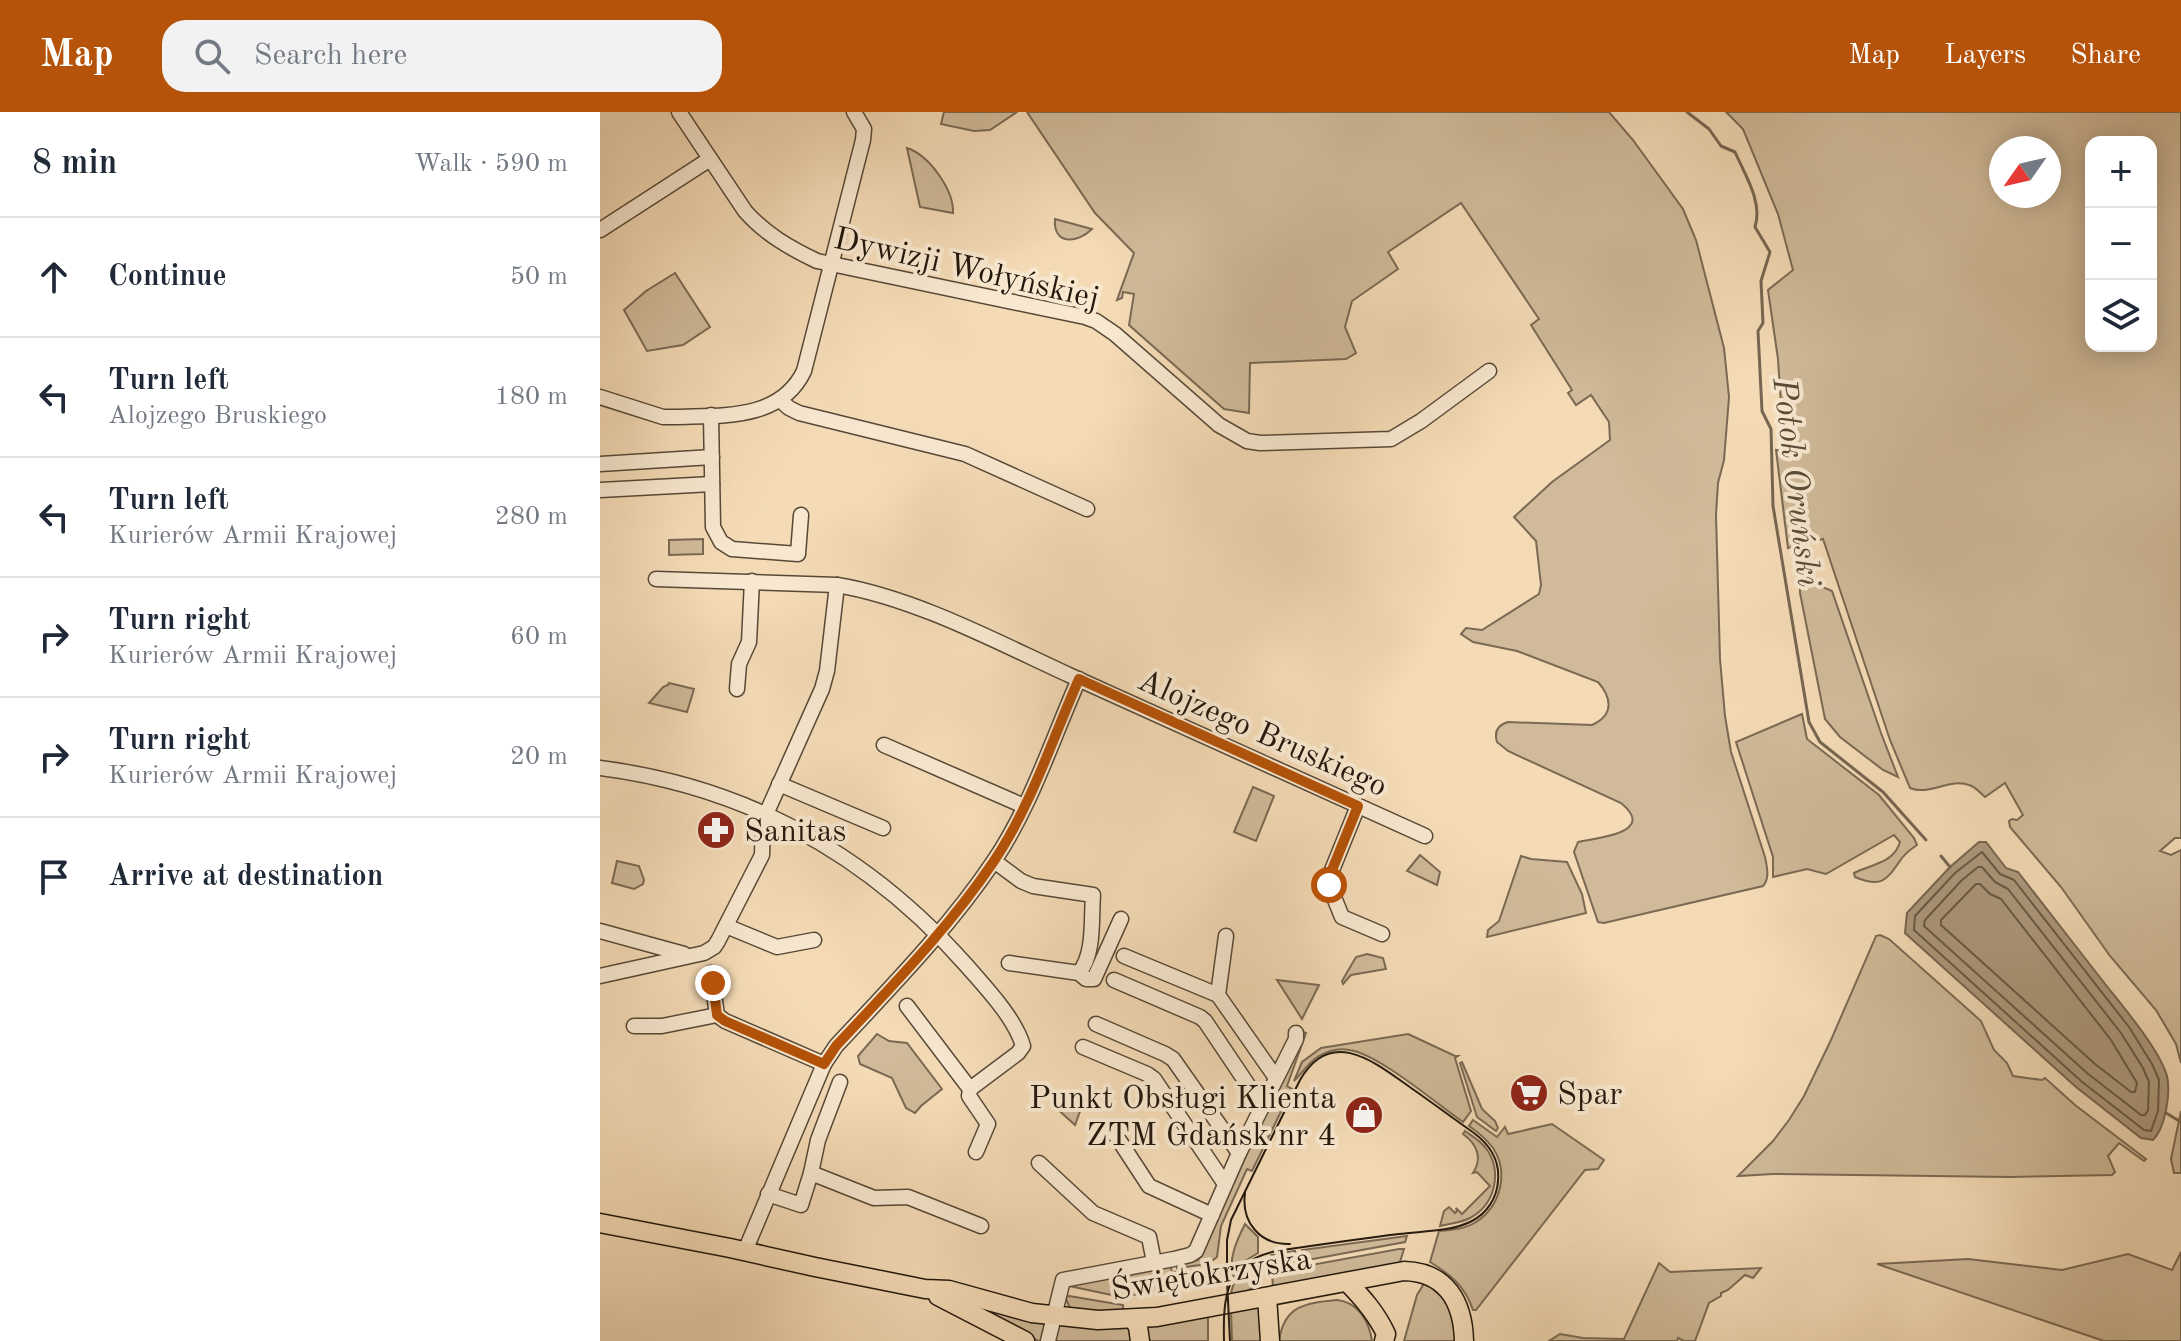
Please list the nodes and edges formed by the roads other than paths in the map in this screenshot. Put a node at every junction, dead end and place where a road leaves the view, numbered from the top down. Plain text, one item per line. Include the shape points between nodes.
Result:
1 (854, 112) edge
2 (686, 115) edge
3 (710, 159) junction
4 (600, 230) edge
5 (833, 264) junction
6 (1489, 371) dead end
7 (600, 397) edge
8 (780, 400) junction
9 (711, 415) junction
10 (712, 457) junction
11 (600, 464) edge
12 (712, 484) junction
13 (600, 490) edge
14 (1087, 509) dead end
15 (801, 515) dead end
16 (656, 579) dead end
17 (752, 581) junction
18 (837, 585) junction
19 (1079, 679) junction
20 (737, 689) dead end
21 (884, 745) dead end
22 (600, 768) edge
23 (779, 784) junction
24 (1024, 806) junction
25 (1358, 806) junction
26 (766, 813) junction
27 (883, 828) dead end
28 (1425, 836) dead end
29 (994, 861) junction
30 (1121, 919) dead end
31 (726, 926) junction
32 (600, 931) edge
33 (938, 934) junction
34 (1382, 934) dead end
35 (1226, 936) dead end
36 (814, 940) dead end
37 (688, 955) junction
38 (1124, 956) dead end
39 (1009, 963) dead end
40 (711, 973) dead end
41 (1079, 973) junction
42 (600, 976) edge
43 (1114, 980) dead end
44 (1218, 995) junction
45 (907, 1006) dead end
46 (717, 1015) junction
47 (1096, 1024) dead end
48 (634, 1026) dead end
49 (1296, 1033) dead end
50 (1083, 1047) dead end
51 (824, 1064) junction
52 (1276, 1078) junction
53 (840, 1082) dead end
54 (970, 1089) junction
55 (1262, 1106) junction
56 (1099, 1127) dead end
57 (976, 1152) dead end
58 (1239, 1153) junction
59 (1039, 1163) dead end
60 (811, 1173) junction
61 (1225, 1184) junction
62 (768, 1194) junction
63 (1212, 1215) junction
64 (600, 1223) edge
65 (981, 1226) dead end
66 (745, 1251) junction
67 (1154, 1262) junction
68 (1347, 1282) junction
69 (925, 1289) junction
70 (1267, 1297) junction
71 (1054, 1316) junction
72 (1134, 1320) junction
73 (1025, 1341) edge
74 (1048, 1341) edge
75 (1140, 1341) edge
76 (1270, 1341) edge
77 (1384, 1341) edge
78 (1464, 1341) edge

1 - 5 street via 864,129
2 - 3 street, Dywizji Wołyńskiej
3 - 4 street
3 - 5 street, Dywizji Wołyńskiej via 758,225 797,252
5 - 6 street, Dywizji Wołyńskiej via 1096,321 1219,425 1247,441 1391,439
5 - 8 street via 804,371
7 - 9 street via 663,417
8 - 9 street via 756,411
8 - 14 street via 799,413 974,457
9 - 10 street
10 - 11 street
10 - 12 street
12 - 13 street
12 - 15 street via 715,533 732,549 798,554
16 - 17 street, Alojzego Bruskiego
17 - 18 street, Alojzego Bruskiego
17 - 20 street via 749,642 739,664
18 - 19 street, Alojzego Bruskiego via 904,602
18 - 23 street via 822,689
19 - 24 street
19 - 25 street, Alojzego Bruskiego
21 - 24 street
22 - 26 street via 680,782
23 - 26 street
23 - 27 street
24 - 29 street
25 - 28 street, Alojzego Bruskiego
25 - 34 street via 1329,885 1342,917
26 - 31 street via 762,855
26 - 33 street via 846,857
29 - 33 street
29 - 41 street via 1033,886 1093,895 1089,952
30 - 41 street via 1096,978
31 - 36 street via 777,947
31 - 37 street via 709,950
32 - 37 street
33 - 51 street
33 - 54 street via 989,991 1023,1046
35 - 44 street
37 - 42 street
38 - 44 street
39 - 41 street
40 - 46 street
43 - 55 street via 1205,1021
44 - 52 street
45 - 54 street
46 - 48 street
46 - 51 street
47 - 58 street via 1173,1059
49 - 52 street
50 - 61 street via 1154,1079
51 - 62 street
52 - 55 street
53 - 60 street
54 - 57 street via 969,1096 988,1124
55 - 58 street
56 - 63 street via 1115,1134 1149,1186
58 - 61 street
59 - 67 street via 1093,1213 1149,1237
60 - 62 street via 801,1205
60 - 65 street via 874,1198 908,1197
61 - 63 street
62 - 66 street
63 - 67 street via 1193,1254
64 - 66 main road, Świętokrzyska
66 - 69 main road, Świętokrzyska
67 - 71 street via 1063,1280
68 - 70 main road, Świętokrzyska
68 - 77 main road via 1378,1318
68 - 78 main road, Świętokrzyska via 1404,1271 1430,1275 1458,1304
69 - 71 main road, Świętokrzyska
69 - 73 main road, Świętokrzyska
70 - 72 main road, Świętokrzyska
70 - 76 main road
71 - 72 main road, Świętokrzyska
71 - 74 street
72 - 75 main road

